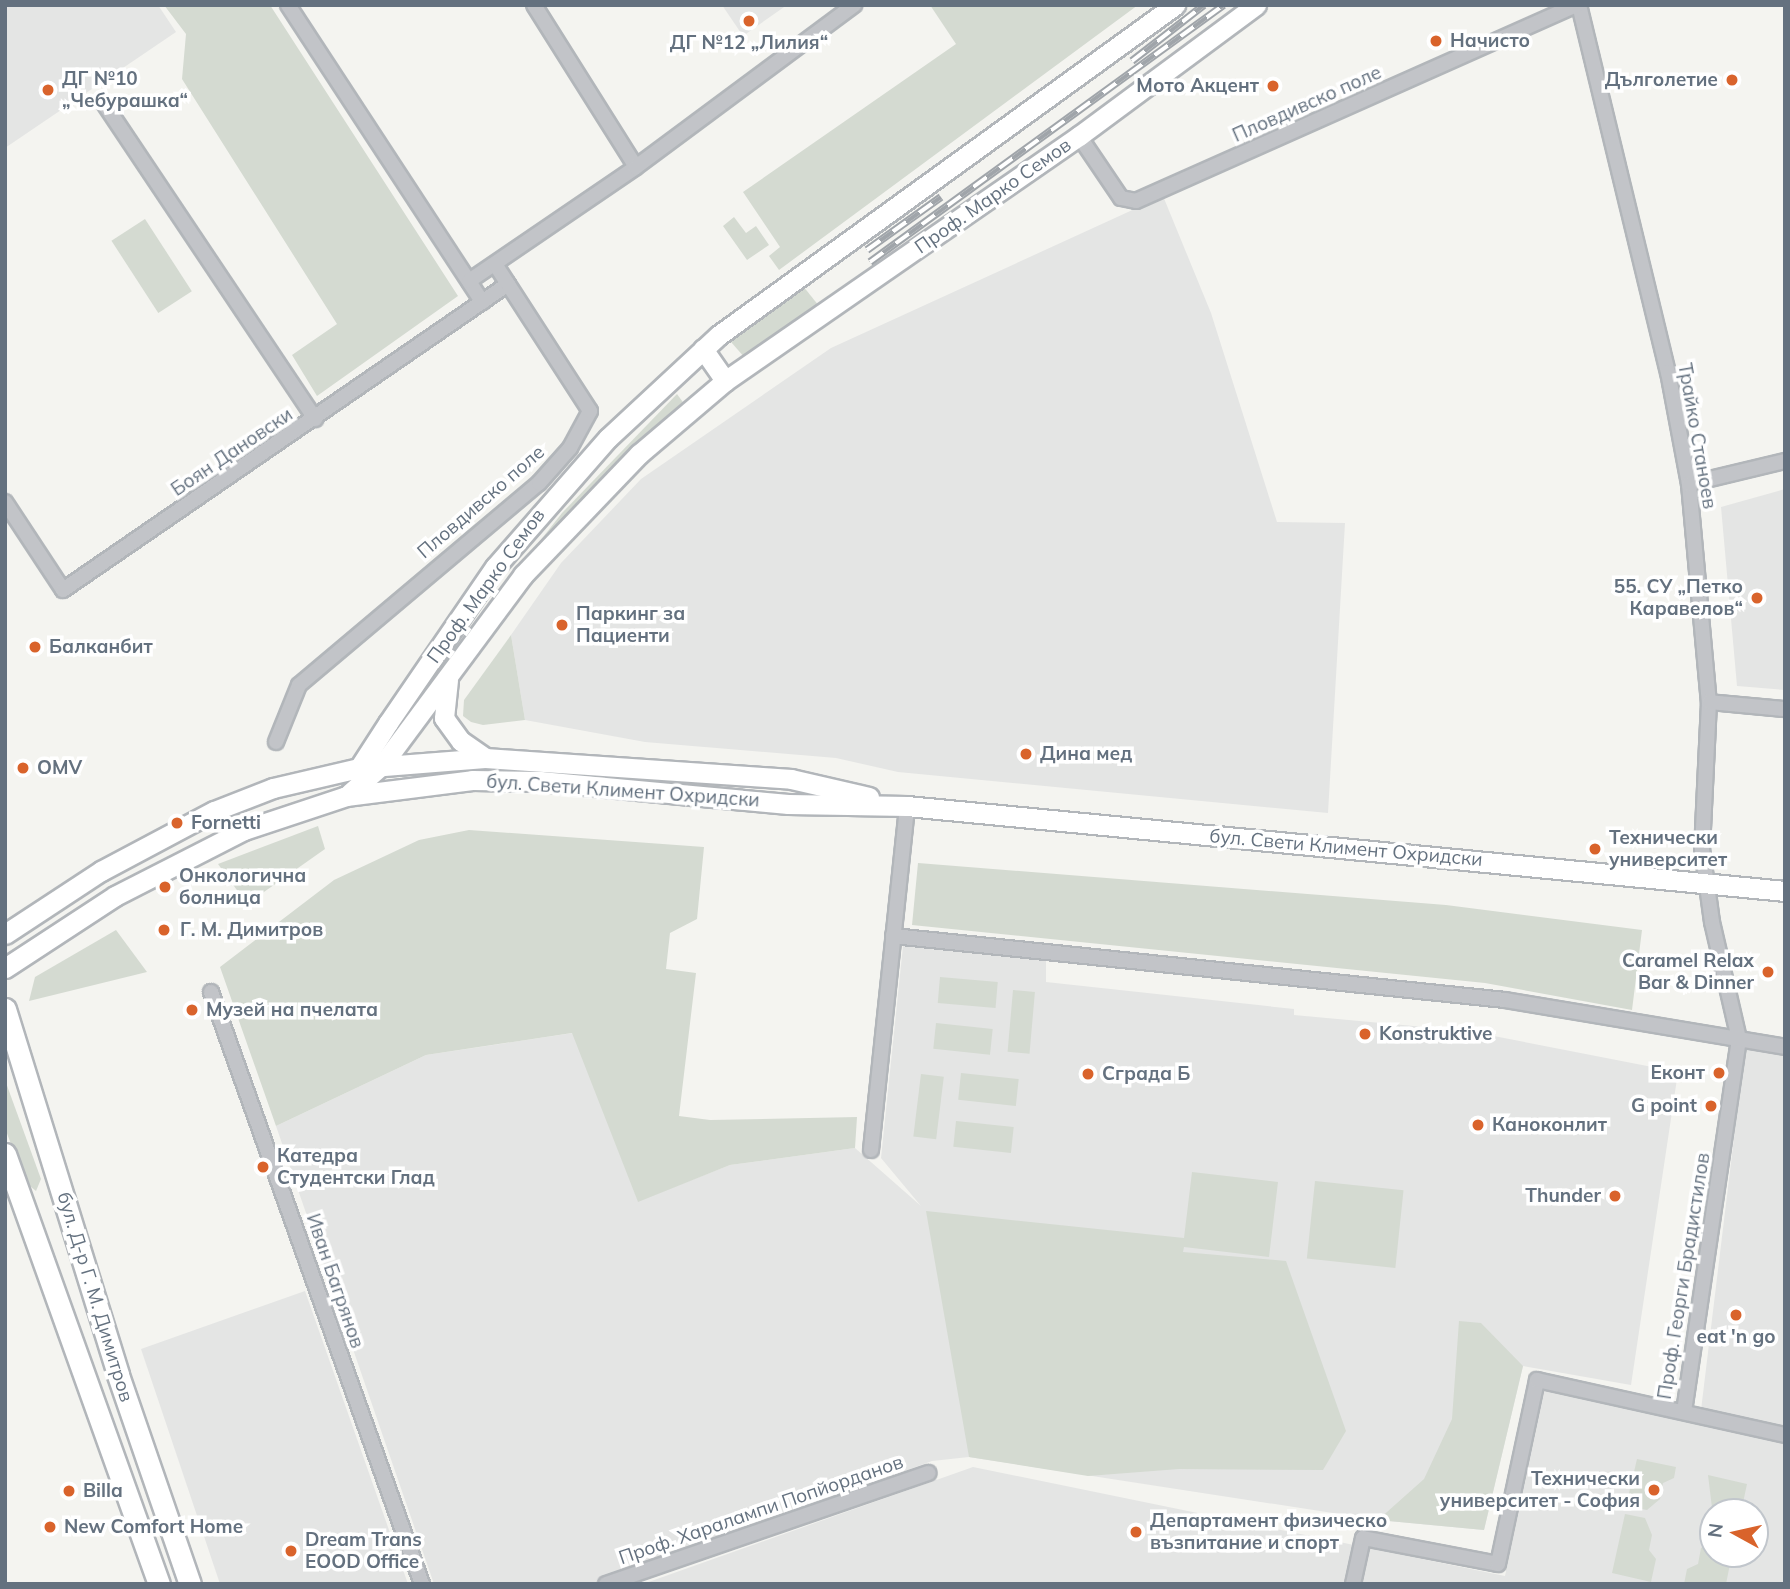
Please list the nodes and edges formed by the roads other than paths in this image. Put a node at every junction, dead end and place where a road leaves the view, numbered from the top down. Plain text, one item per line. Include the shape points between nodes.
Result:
1 (288, 5) edge
2 (534, 5) edge
3 (854, 5) edge
4 (1175, 5) edge
5 (1256, 5) edge
6 (1578, 5) edge
7 (105, 106) dead end
8 (1079, 136) junction
9 (636, 167) junction
10 (495, 264) junction
11 (469, 281) junction
12 (508, 284) junction
13 (482, 302) junction
14 (703, 349) junction
15 (725, 381) junction
16 (315, 419) junction
17 (1785, 461) edge
18 (1689, 484) junction
19 (5, 502) edge
20 (450, 673) junction
21 (1709, 702) junction
22 (1785, 709) edge
23 (276, 742) dead end
24 (485, 758) junction
25 (382, 765) junction
26 (364, 781) junction
27 (907, 806) junction
28 (1706, 882) junction
29 (1785, 891) edge
30 (5, 934) edge
31 (892, 936) junction
32 (5, 968) edge
33 (211, 992) dead end
34 (5, 1009) edge
35 (1739, 1039) junction
36 (1785, 1047) edge
37 (871, 1150) dead end
38 (5, 1154) edge
39 (1684, 1411) junction
40 (1785, 1435) edge
41 (928, 1473) dead end
42 (159, 1584) edge
43 (190, 1584) edge
44 (422, 1584) edge
45 (606, 1584) edge
46 (1353, 1584) edge

1 - 11 street
2 - 9 street
3 - 9 street
4 - 14 main road, Проф. Марко Семов via 802,271
5 - 8 main road, Проф. Марко Семов
6 - 8 street, Пловдивско поле via 1136,201 1121,198
6 - 18 street, Трайко Станоев via 1668,372
7 - 16 street
8 - 15 main road, Проф. Марко Семов
9 - 10 street
10 - 11 street
10 - 12 street, Пловдивско поле
11 - 13 street
12 - 13 street, Боян Дановски
12 - 23 street, Пловдивско поле via 590,411 570,448 539,483 299,685
13 - 16 street, Боян Дановски
14 - 15 main road
14 - 26 main road, Проф. Марко Семов via 549,500 495,567
15 - 20 main road, Проф. Марко Семов via 639,454 570,523 523,575
16 - 19 street, Боян Дановски via 63,590
17 - 18 street
18 - 21 street, Трайко Станоев
20 - 24 main road via 444,718 461,741
20 - 25 main road, Проф. Марко Семов
21 - 22 street
21 - 28 street, Трайко Станоев via 1702,849
24 - 25 main road, бул. Свети Климент Охридски
24 - 27 main road, бул. Свети Климент Охридски via 791,779
25 - 26 main road, бул. Свети Климент Охридски
26 - 27 main road, бул. Свети Климент Охридски via 540,781 788,804
26 - 30 main road, бул. Свети Климент Охридски via 273,788 214,811 101,871
26 - 32 main road, бул. Свети Климент Охридски via 346,796 244,830 171,863
27 - 28 main road, бул. Свети Климент Охридски
27 - 31 street
28 - 29 main road, бул. Свети Климент Охридски
28 - 35 street, Проф. Георги Брадистилов
31 - 35 street via 1505,1000
31 - 37 street
33 - 44 street, Иван Багрянов
34 - 43 main road, бул. Д-р Г. М. Димитров via 118,1375
35 - 36 street
35 - 39 street, Проф. Георги Брадистилов
38 - 42 main road, бул. Д-р Г. М. Димитров
39 - 40 street
39 - 46 street, Проф. Георги Брадистилов via 1537,1380 1498,1564 1363,1538
41 - 45 street, Проф. Харалампи Попйорданов

